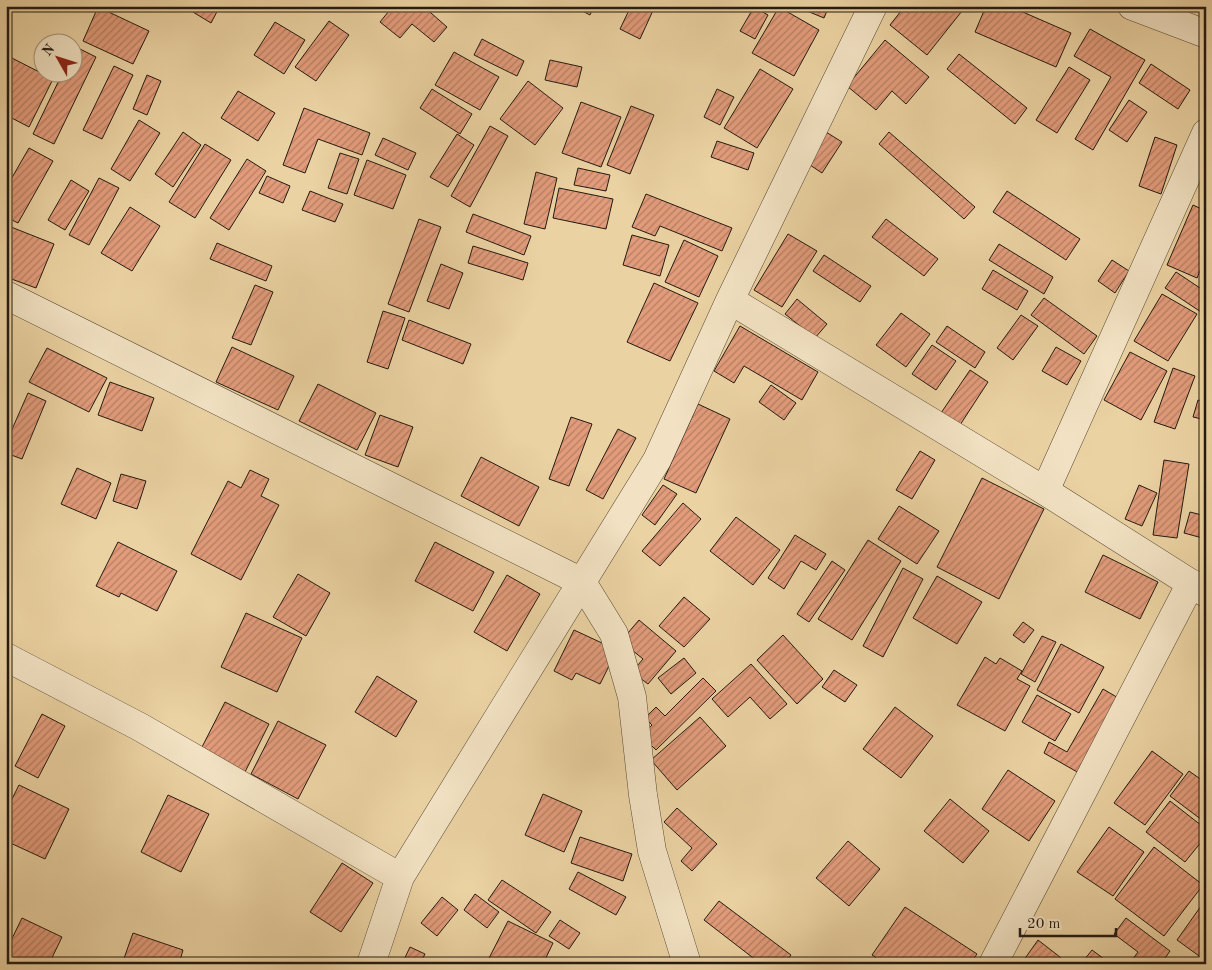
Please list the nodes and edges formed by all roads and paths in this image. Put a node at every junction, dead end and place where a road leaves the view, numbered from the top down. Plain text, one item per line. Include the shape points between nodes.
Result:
1 (873, 6) edge
2 (1132, 6) edge
3 (1206, 34) edge
4 (1206, 133) edge
5 (6, 295) edge
6 (730, 300) junction
7 (1045, 491) junction
8 (582, 582) junction
9 (1198, 588) edge
10 (6, 657) edge
11 (400, 877) junction
12 (371, 964) edge
13 (687, 964) edge
14 (993, 964) edge

1 - 6 street
2 - 3 street
4 - 7 street
5 - 8 street
6 - 7 street
6 - 8 street via 657,460
7 - 9 street
8 - 11 street
8 - 13 street via 614,634 632,697 652,851
9 - 14 street
10 - 11 street via 140,727
11 - 12 street

